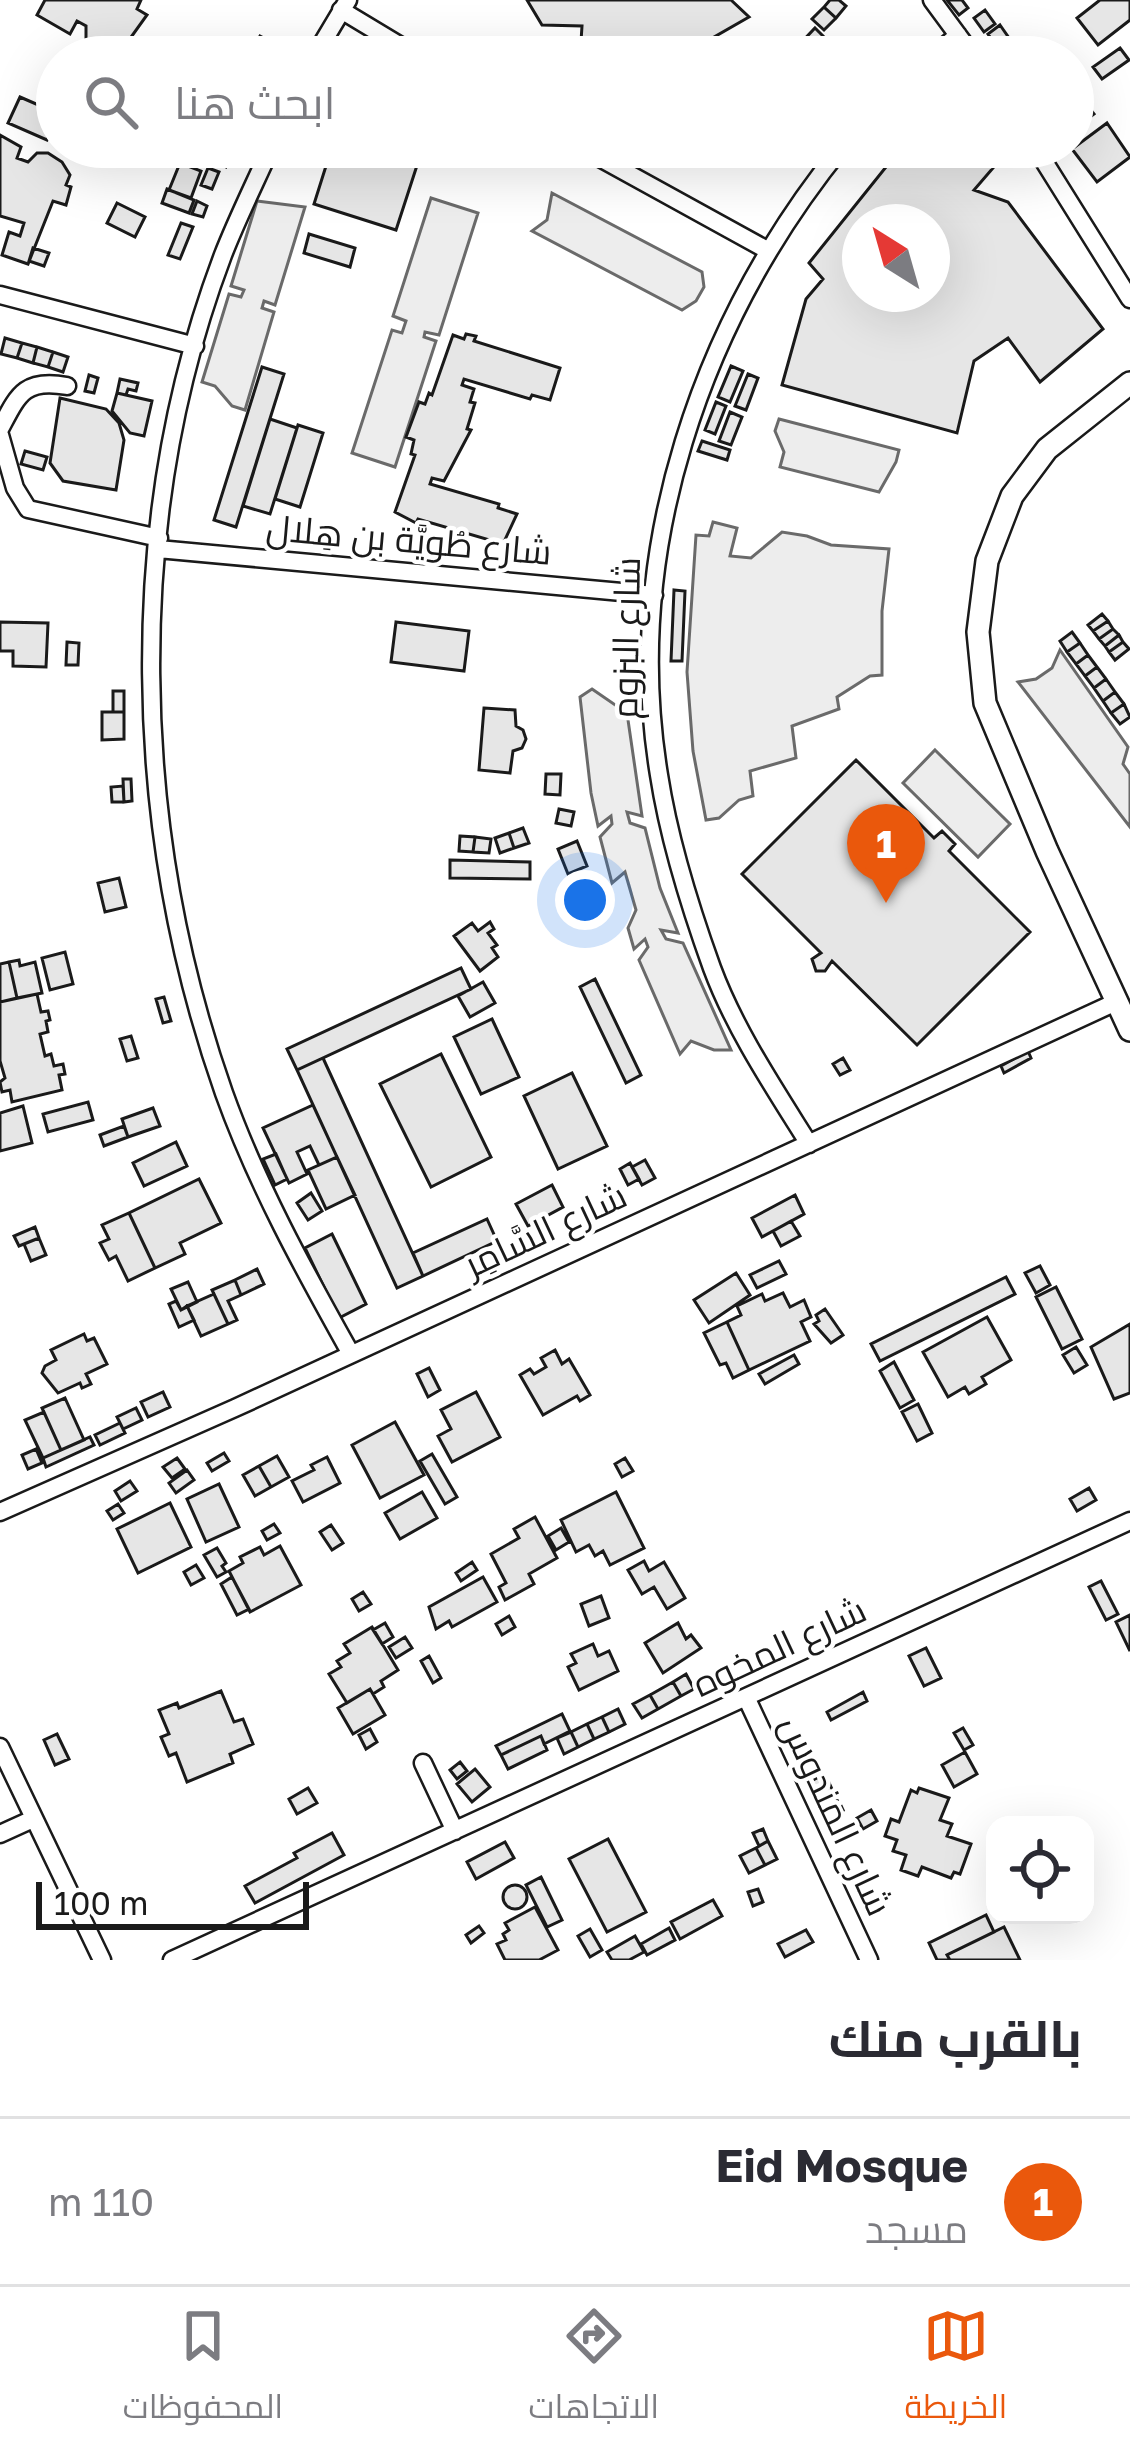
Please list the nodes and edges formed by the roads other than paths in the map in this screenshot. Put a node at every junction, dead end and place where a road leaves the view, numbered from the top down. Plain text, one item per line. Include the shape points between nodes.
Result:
1 (932, 0) edge
2 (344, 5) edge
3 (958, 35) edge
4 (326, 36) edge
5 (389, 36) edge
6 (262, 168) edge
7 (618, 168) edge
8 (827, 168) edge
9 (1048, 168) edge
10 (767, 250) junction
11 (0, 295) edge
12 (1130, 299) edge
13 (195, 346) junction
14 (1130, 383) edge
15 (67, 386) dead end
16 (0, 432) edge
17 (159, 544) junction
18 (654, 595) junction
19 (1116, 1002) junction
20 (1130, 1030) edge
21 (809, 1144) junction
22 (352, 1354) junction
23 (0, 1512) edge
24 (1130, 1521) edge
25 (746, 1697) junction
26 (0, 1748) edge
27 (423, 1763) dead end
28 (33, 1819) junction
29 (455, 1831) junction
30 (0, 1834) edge
31 (102, 1960) edge
32 (172, 1960) edge
33 (868, 1960) edge

1 - 3 street
2 - 4 street
2 - 5 street
6 - 13 street
7 - 10 street
8 - 10 street, شارع البزوم
9 - 12 street
10 - 18 street, شارع البزوم via 700,390 675,470
11 - 13 street
13 - 17 street
14 - 19 street via 1047,449 1012,496 987,561 978,632 985,703
15 - 16 street via 32,386 17,397
16 - 17 street, شارع طُويَّة بن هِلال via 28,509
17 - 18 street, شارع طُويَّة بن هِلال
17 - 22 street via 153,734 161,826 197,1006 259,1180
18 - 21 street, شارع البزوم via 658,775 684,880 713,972
19 - 20 street
19 - 21 street, شارع السَّامِر
21 - 22 street, شارع السَّامِر
22 - 23 street, شارع السَّامِر
24 - 25 street, شارع المخوه
25 - 29 street, شارع المخوه
25 - 33 street, شارع المَندوس
26 - 28 street
27 - 29 street
28 - 30 street
28 - 31 street
29 - 32 street, شارع المخوه

